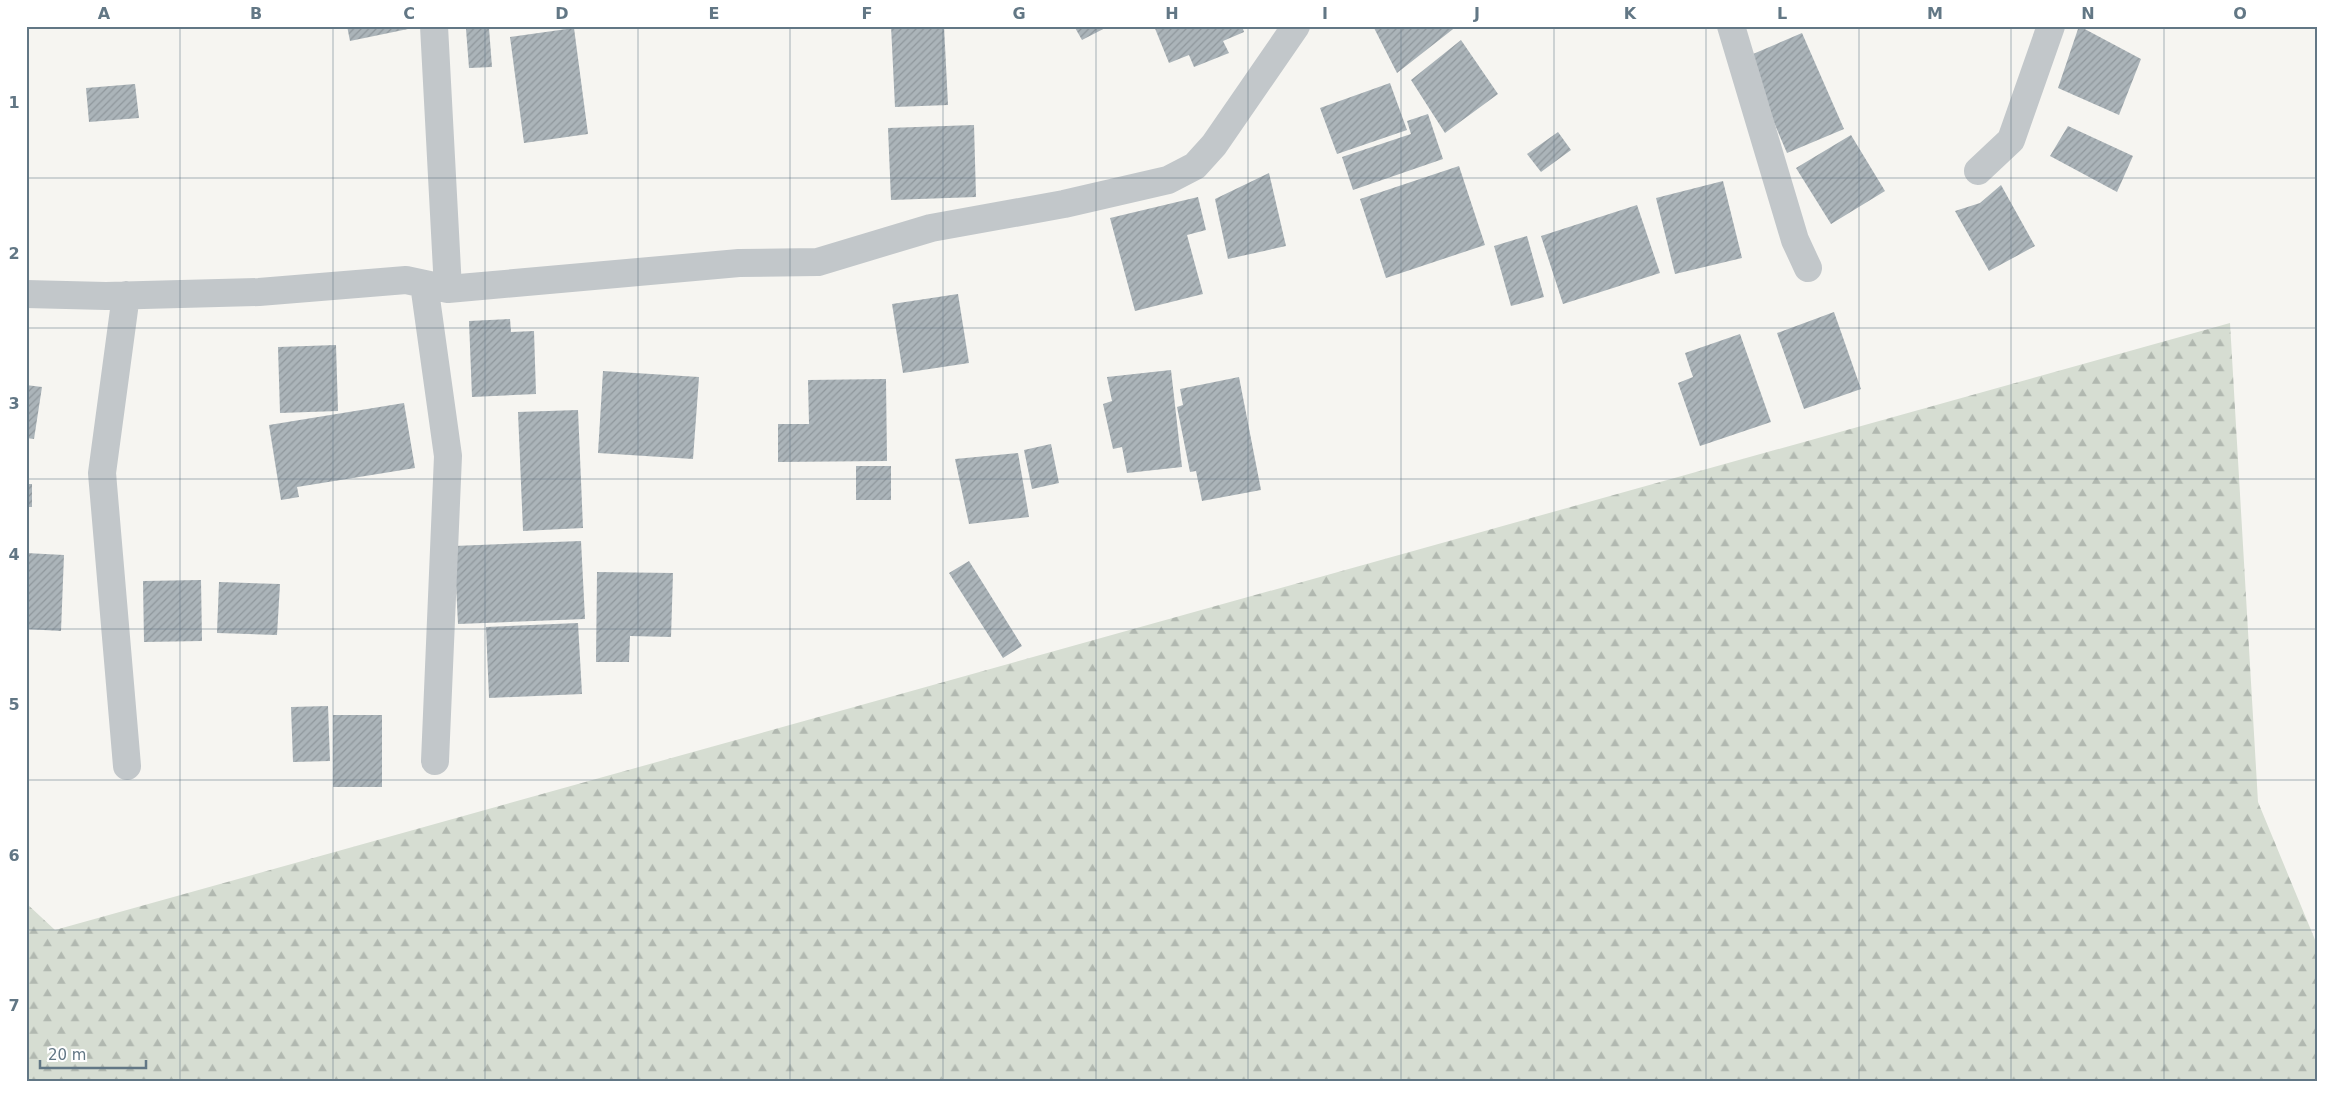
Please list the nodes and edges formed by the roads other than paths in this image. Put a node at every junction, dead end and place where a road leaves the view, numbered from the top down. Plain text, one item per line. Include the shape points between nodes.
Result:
1 (434, 26) edge
2 (1296, 26) edge
3 (1732, 26) edge
4 (2051, 26) edge
5 (1978, 171) dead end
6 (1808, 268) dead end
7 (436, 286) junction
8 (26, 294) edge
9 (126, 296) junction
10 (435, 761) dead end
11 (127, 766) dead end

1 - 7 street
2 - 7 street via 1214,145 1195,166 1168,180 1064,204 931,228 818,262 739,263
3 - 6 street via 1795,240
4 - 5 street via 2011,140
7 - 9 street via 406,280 259,292
7 - 10 street via 448,456
8 - 9 street
9 - 11 street via 102,473

